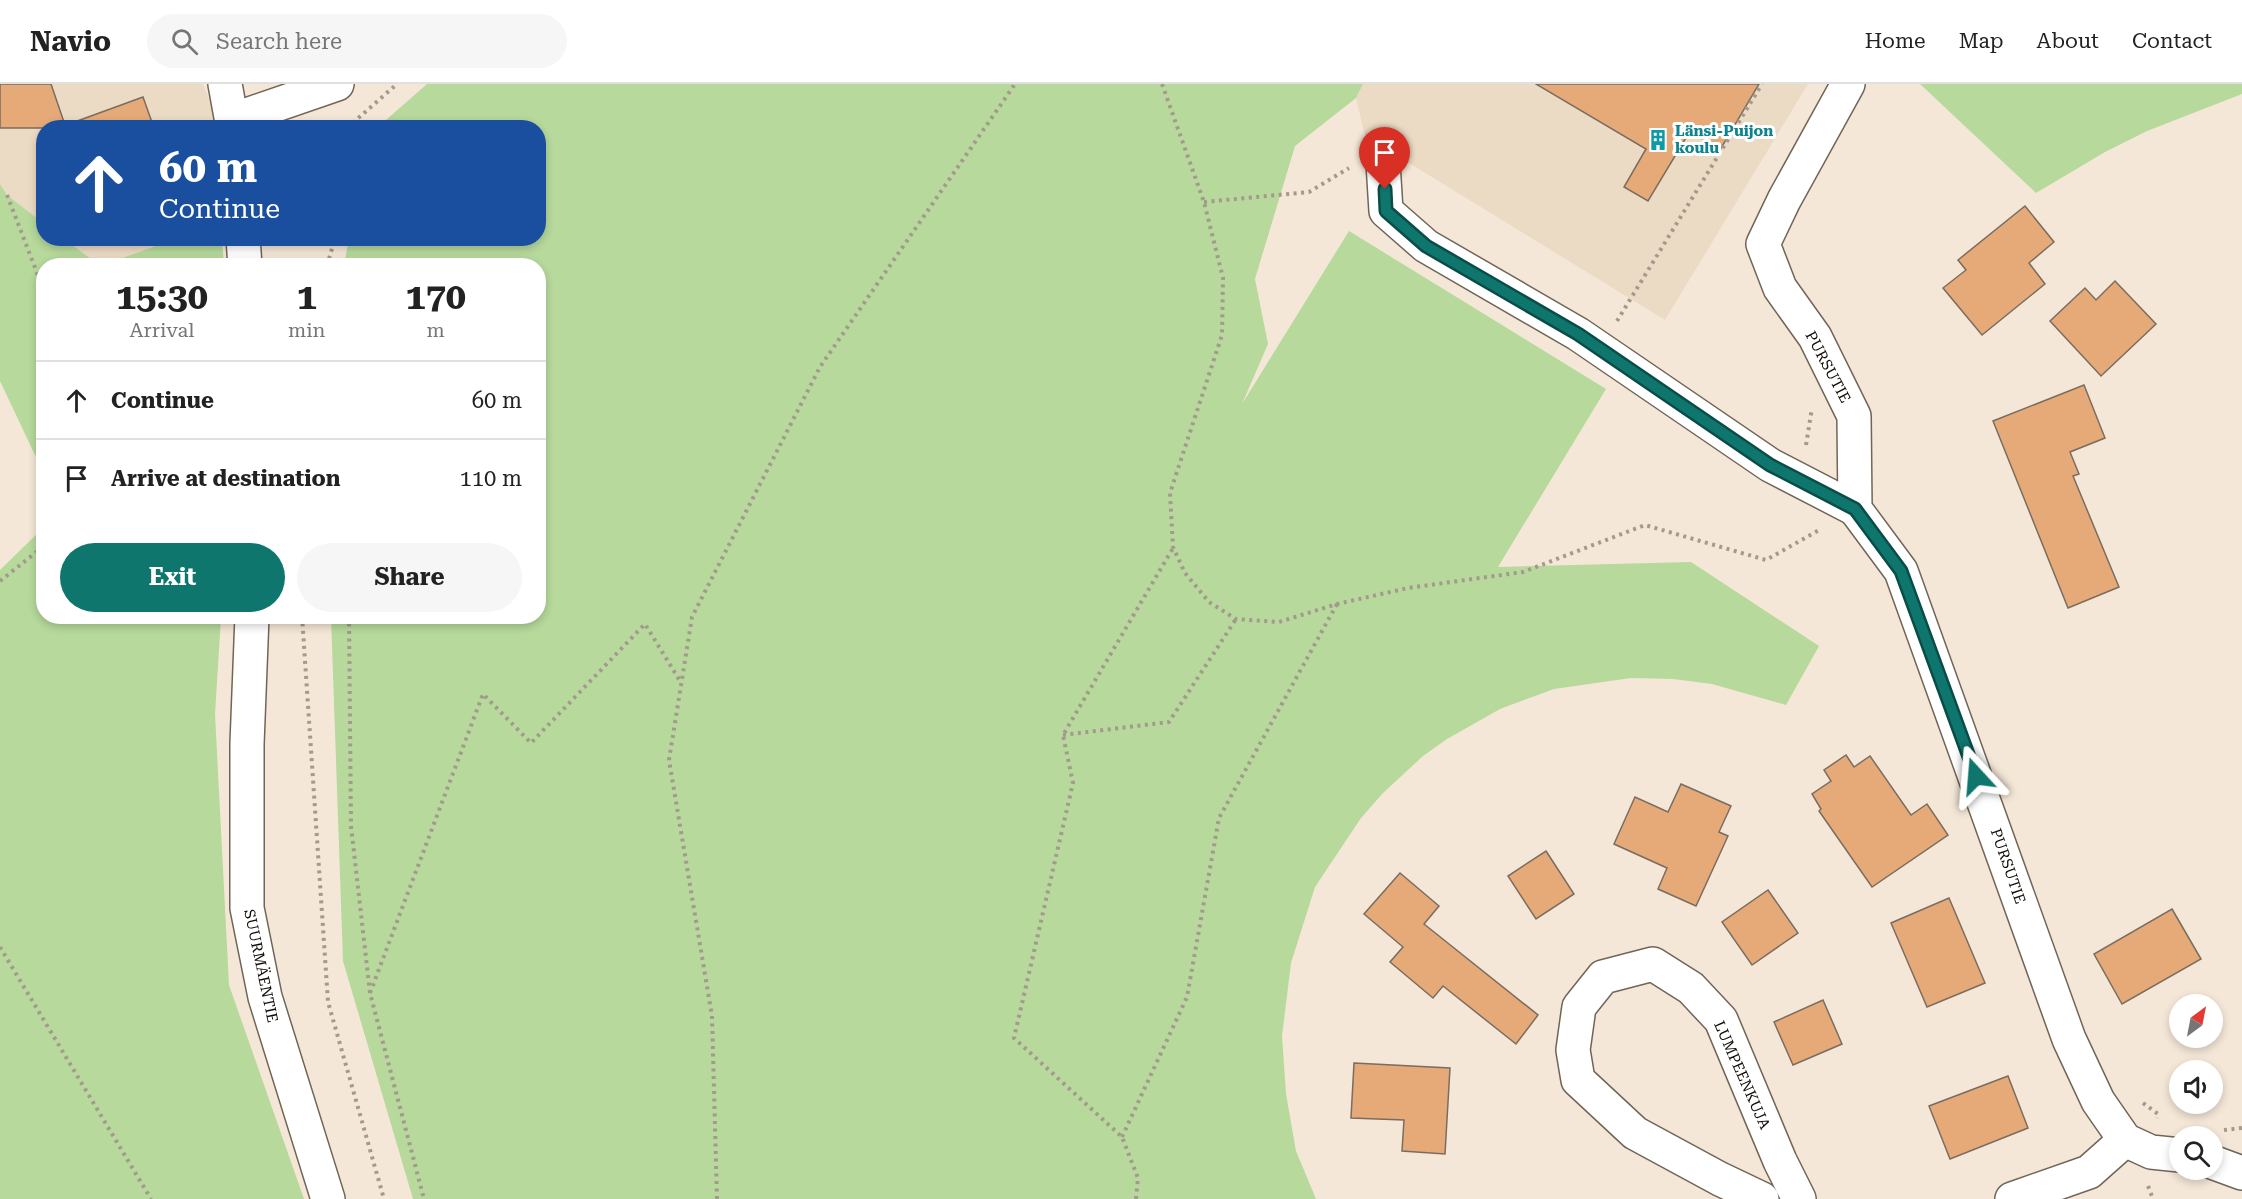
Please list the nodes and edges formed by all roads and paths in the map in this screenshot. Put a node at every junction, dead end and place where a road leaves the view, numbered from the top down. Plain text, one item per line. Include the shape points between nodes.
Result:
1 (225, 84) edge
2 (337, 84) edge
3 (398, 84) edge
4 (1015, 84) edge
5 (1162, 84) edge
6 (1762, 84) edge
7 (1848, 84) edge
8 (232, 120) edge
9 (243, 120) edge
10 (356, 120) edge
11 (1382, 147) joint
12 (7, 195) dead end
13 (1204, 202) junction
14 (36, 270) edge
15 (1615, 324) dead end
16 (1855, 509) junction
17 (1173, 547) junction
18 (36, 552) edge
19 (0, 581) edge
20 (1337, 604) junction
21 (1236, 619) junction
22 (252, 624) edge
23 (304, 624) edge
24 (349, 624) edge
25 (681, 682) junction
26 (1063, 735) junction
27 (0, 947) edge
28 (370, 993) junction
29 (1122, 1137) junction
30 (2125, 1140) junction
31 (2169, 1154) edge
32 (2223, 1166) edge
33 (2242, 1173) edge
34 (151, 1199) edge
35 (328, 1199) edge
36 (384, 1199) edge
37 (424, 1199) edge
38 (717, 1199) edge
39 (1136, 1199) edge
40 (1762, 1199) edge
41 (1799, 1199) edge
42 (2012, 1199) edge

1 - 8 street
2 - 9 street
3 - 10 path
4 - 25 path via 820,367 692,617
5 - 13 path
6 - 15 path
7 - 16 street, PURSUTIE via 1763,244 1780,288 1815,337 1854,416
11 - 13 path via 1309,192
11 - 16 street via 1386,211 1426,246 1578,334 1770,465
12 - 14 path
13 - 17 path via 1222,278 1222,335 1170,493
16 - 20 path via 1766,560 1645,525 1523,572 1408,588
16 - 30 street, PURSUTIE via 1901,571 2069,1039 2098,1101
17 - 21 path via 1185,573 1209,602
17 - 26 path
18 - 19 path
20 - 21 path via 1279,622
20 - 29 path via 1219,818 1187,997
21 - 26 path via 1169,722
22 - 35 street, SUURMÄENTIE via 247,908 265,997
23 - 36 path via 328,1002
24 - 28 path via 351,826
25 - 28 path via 645,624 531,743 483,694
25 - 38 path via 669,760 712,1016
26 - 29 path via 1073,783 1014,1038
27 - 34 path
28 - 37 path
29 - 39 path via 1138,1178
30 - 31 street via 2151,1152
30 - 42 street via 2089,1172
32 - 33 street
40 - 41 street, LUMPEENKUJA via 1635,1133 1578,1080 1573,1050 1579,1007 1603,977 1653,964 1691,988 1721,1020

